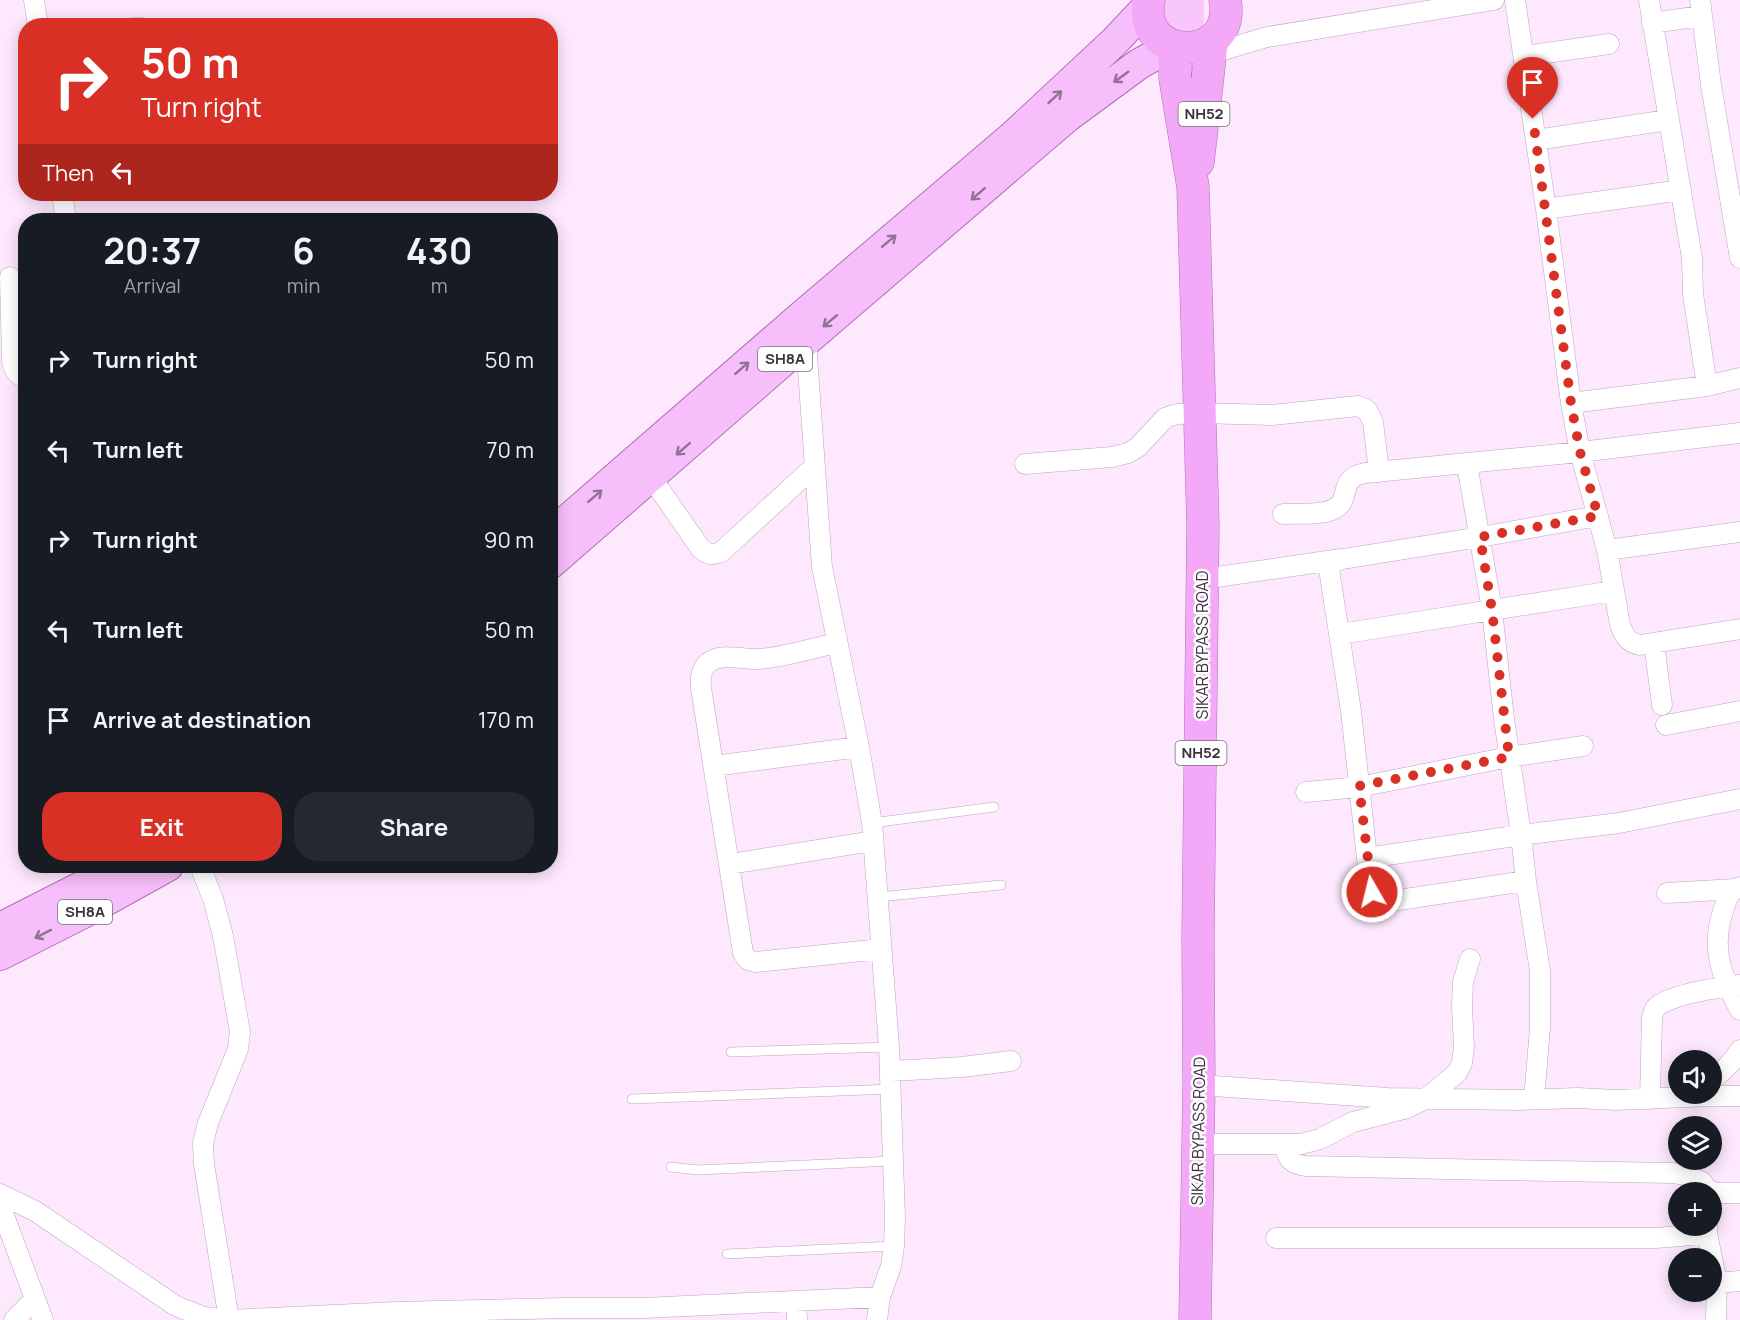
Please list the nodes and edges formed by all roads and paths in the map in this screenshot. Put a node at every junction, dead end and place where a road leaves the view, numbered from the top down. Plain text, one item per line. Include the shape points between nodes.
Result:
1 (33, 0) edge
2 (1225, 0) edge
3 (1494, 0) edge
4 (1515, 0) edge
5 (1649, 0) edge
6 (1148, 3) edge
7 (1700, 8) edge
8 (36, 18) edge
9 (1652, 23) junction
10 (1609, 44) dead end
11 (1173, 46) junction
12 (1211, 47) junction
13 (1524, 56) junction
14 (1668, 120) junction
15 (1536, 140) junction
16 (1193, 187) junction
17 (1681, 190) junction
18 (1546, 209) junction
19 (1736, 215) edge
20 (1740, 258) edge
21 (12, 277) edge
22 (806, 341) junction
23 (6, 361) edge
24 (18, 375) edge
25 (1740, 378) edge
26 (1707, 386) junction
27 (1571, 403) junction
28 (1199, 413) junction
29 (1740, 432) edge
30 (1580, 452) junction
31 (1026, 464) dead end
32 (1467, 464) junction
33 (815, 466) junction
34 (1379, 472) junction
35 (651, 477) junction
36 (1283, 514) dead end
37 (1598, 516) junction
38 (558, 528) edge
39 (1740, 532) edge
40 (1480, 537) junction
41 (1607, 550) junction
42 (558, 557) edge
43 (1341, 560) junction
44 (1203, 579) junction
45 (1613, 591) junction
46 (1492, 610) junction
47 (1740, 629) edge
48 (1340, 634) junction
49 (837, 642) junction
50 (1653, 643) junction
51 (1662, 705) dead end
52 (1740, 711) edge
53 (1666, 725) dead end
54 (1583, 746) dead end
55 (859, 747) junction
56 (1509, 757) junction
57 (714, 766) junction
58 (1359, 786) junction
59 (1306, 792) dead end
60 (1740, 799) edge
61 (994, 807) dead end
62 (873, 832) junction
63 (1521, 835) junction
64 (1367, 858) junction
65 (730, 864) junction
66 (108, 873) edge
67 (155, 873) edge
68 (203, 873) edge
69 (1526, 881) junction
70 (1001, 885) dead end
71 (1737, 888) edge
72 (1667, 894) dead end
73 (878, 897) junction
74 (0, 928) edge
75 (882, 950) junction
76 (0, 955) edge
77 (1470, 959) dead end
78 (1734, 986) edge
79 (1740, 1010) edge
80 (890, 1047) junction
81 (1740, 1050) edge
82 (731, 1052) dead end
83 (1011, 1061) dead end
84 (1722, 1072) edge
85 (891, 1080) junction
86 (1199, 1085) junction
87 (1722, 1096) edge
88 (1740, 1096) edge
89 (1668, 1097) edge
90 (1427, 1098) junction
91 (632, 1099) dead end
92 (1534, 1099) junction
93 (1650, 1099) junction
94 (1198, 1144) junction
95 (1282, 1145) junction
96 (893, 1161) junction
97 (671, 1167) dead end
98 (1702, 1182) edge
99 (1722, 1193) edge
100 (1740, 1193) edge
101 (0, 1194) edge
102 (0, 1205) edge
103 (1681, 1236) edge
104 (1276, 1238) dead end
105 (894, 1246) junction
106 (727, 1254) dead end
107 (1740, 1281) edge
108 (1722, 1283) edge
109 (880, 1297) junction
110 (34, 1299) junction
111 (1716, 1302) edge
112 (797, 1311) edge
113 (720, 1312) edge
114 (567, 1314) edge
115 (643, 1314) edge
116 (500, 1315) edge
117 (413, 1316) edge
118 (348, 1317) edge
119 (14, 1320) edge
120 (43, 1320) edge
121 (229, 1320) edge
122 (877, 1320) edge
123 (1195, 1320) edge
124 (1716, 1320) edge

1 - 8 street
2 - 12 highway, SIKAR BYPASS ROAD / NH52 via 1225,20
3 - 12 street
4 - 13 street
5 - 9 street
6 - 11 highway via 1151,26 1162,41
38 -> 6 main road, SH8A via 1012,137 1114,42
7 - 9 street
7 - 19 street
9 - 14 street
10 - 13 street
11 - 12 highway
11 - 16 highway, SIKAR BYPASS ROAD / NH52
11 -> 22 main road, SH8A via 1139,64 1066,117
12 - 16 highway, SIKAR BYPASS ROAD / NH52
13 - 15 street
14 - 15 street
14 - 17 street
15 - 18 street
16 - 28 highway, SIKAR BYPASS ROAD / NH52
17 - 18 street
17 - 26 street
18 - 27 street
19 - 20 street
21 - 23 street
22 - 33 street
22 -> 35 main road, SH8A
23 - 24 street
25 - 26 street
26 - 27 street
27 - 30 street
28 - 31 street via 1165,418 1128,453
28 - 34 street via 1272,415 1358,406 1367,410 1373,422
28 - 44 highway, SIKAR BYPASS ROAD / NH52
29 - 30 street
30 - 32 street
30 - 37 street
32 - 34 street
32 - 40 street
33 - 35 street via 714,555 701,549
33 - 49 street via 822,567
34 - 36 street via 1355,475 1348,481 1342,502 1334,509
35 - 42 main road, SH8A
37 - 40 street
37 - 41 street
39 - 41 street
40 - 43 street
40 - 46 street
41 - 45 street
43 - 44 street
43 - 48 street via 1333,562 1329,569
44 - 86 highway, SIKAR BYPASS ROAD / NH52
45 - 46 street
45 - 50 street via 1624,635 1631,643
46 - 48 street
46 - 56 street
47 - 50 street
48 - 58 street
49 - 55 street
49 - 57 street via 759,659 719,658 709,662 700,679
50 - 51 street
52 - 53 street
54 - 56 street
55 - 57 street
55 - 62 street
56 - 58 street
56 - 63 street
57 - 65 street
58 - 59 street
58 - 64 street
60 - 63 street via 1619,823
61 - 62 lane
62 - 65 street
62 - 73 street
63 - 64 street
63 - 69 street
64 - 69 street via 1372,892 1375,899 1383,901
65 - 75 street via 743,953 748,960
66 - 74 main road, SH8A
67 -> 76 main road, SH8A
68 - 121 street via 223,936 240,1032 238,1049 203,1143
69 - 92 street via 1540,971
70 - 73 lane
71 - 72 street
71 - 78 street via 1728,896 1717,932 1720,969
73 - 75 street
75 - 80 street
77 - 90 street via 1463,982 1462,1063 1457,1073
78 - 79 street
78 - 93 street via 1689,994 1654,1009
80 - 82 lane
80 - 85 street
81 - 84 street
83 - 85 street
85 - 91 lane
85 - 96 street
86 - 90 street
86 - 94 highway, SIKAR BYPASS ROAD / NH52
87 - 88 street
89 - 93 street
90 - 92 street
90 - 95 street via 1407,1108 1353,1122 1320,1139
92 - 93 street
94 - 95 street
94 - 123 highway, SIKAR BYPASS ROAD / NH52
95 - 98 street via 1288,1158 1306,1166 1673,1173
96 - 97 lane via 697,1170
96 - 105 street
99 - 100 street
101 - 121 street via 35,1211 176,1306 204,1317
102 - 110 street
103 - 104 street
105 - 106 lane
105 - 109 street
107 - 108 street
109 - 112 street
109 - 122 street
110 - 119 street
110 - 120 street
111 - 124 street
112 - 113 street
113 - 115 street
114 - 115 street
114 - 116 street
116 - 117 street
117 - 118 street
118 - 121 street

